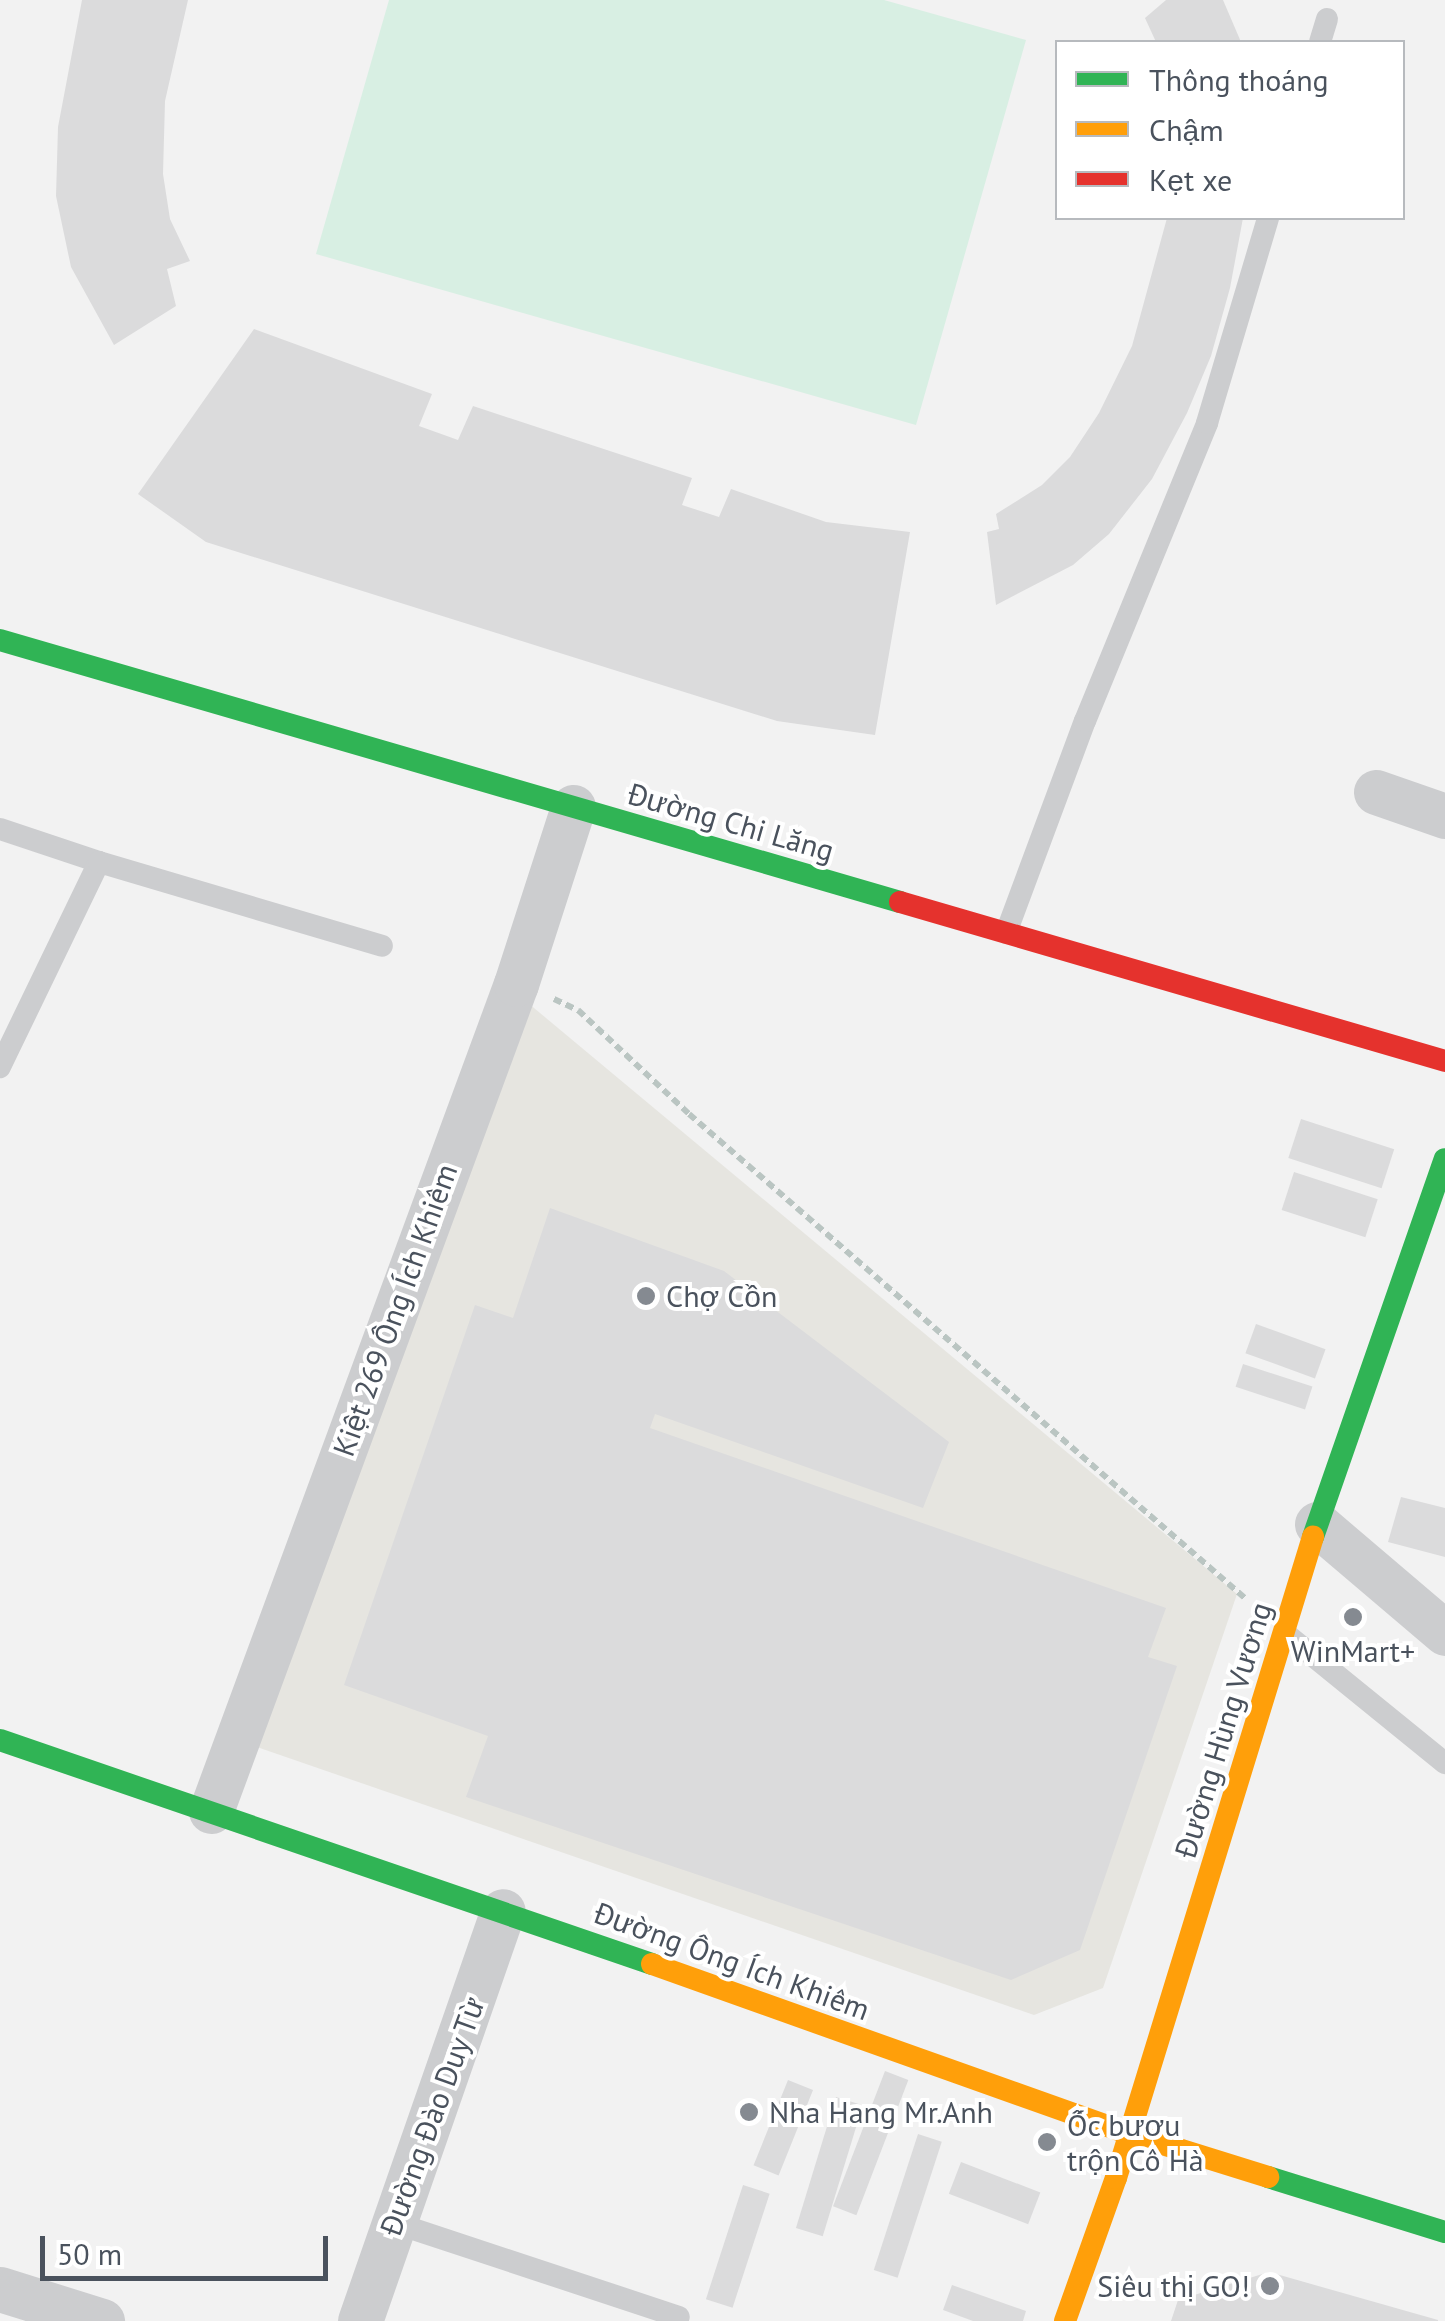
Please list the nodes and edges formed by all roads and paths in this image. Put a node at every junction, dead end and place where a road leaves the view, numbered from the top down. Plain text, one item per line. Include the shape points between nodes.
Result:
1 (1327, 19) dead end
2 (1321, 40) edge
3 (1267, 220) edge
4 (0, 640) edge
5 (1376, 792) dead end
6 (573, 808) junction
7 (1445, 816) edge
8 (0, 829) edge
9 (99, 862) junction
10 (1006, 933) junction
11 (382, 946) dead end
12 (516, 984) junction
13 (1445, 1061) edge
14 (0, 1067) edge
15 (1445, 1159) edge
16 (1317, 1524) junction
17 (1445, 1633) edge
18 (1286, 1634) junction
19 (0, 1740) edge
20 (1445, 1763) edge
21 (211, 1810) junction
22 (503, 1912) junction
23 (1127, 2133) junction
24 (392, 2222) junction
25 (1445, 2232) edge
26 (0, 2289) edge
27 (679, 2317) dead end
28 (102, 2321) edge
29 (360, 2321) edge
30 (1065, 2321) edge

1 - 2 lane
3 - 10 lane via 1207,424
4 - 6 street, Đường Chi Lăng
5 - 7 street
6 - 10 street, Đường Chi Lăng
6 - 12 street, Kiệt 269 Ông Ích Khiêm
8 - 9 lane
9 - 11 lane
9 - 14 lane
10 - 13 street, Đường Chi Lăng
12 - 18 path via 578,1010
12 - 21 street, Kiệt 269 Ông Ích Khiêm
15 - 16 street, Đường Hùng Vương
16 - 17 street
16 - 18 street, Đường Hùng Vương
18 - 20 lane
18 - 23 street, Đường Hùng Vương
19 - 21 street, Đường Ông Ích Khiêm
21 - 22 street, Đường Ông Ích Khiêm
22 - 23 street, Đường Ông Ích Khiêm
22 - 24 street, Đường Đào Duy Từ
23 - 25 street, Đường Ông Ích Khiêm
23 - 30 street, Đường Hùng Vương
24 - 27 lane
24 - 29 street, Đường Đào Duy Từ
26 - 28 street

